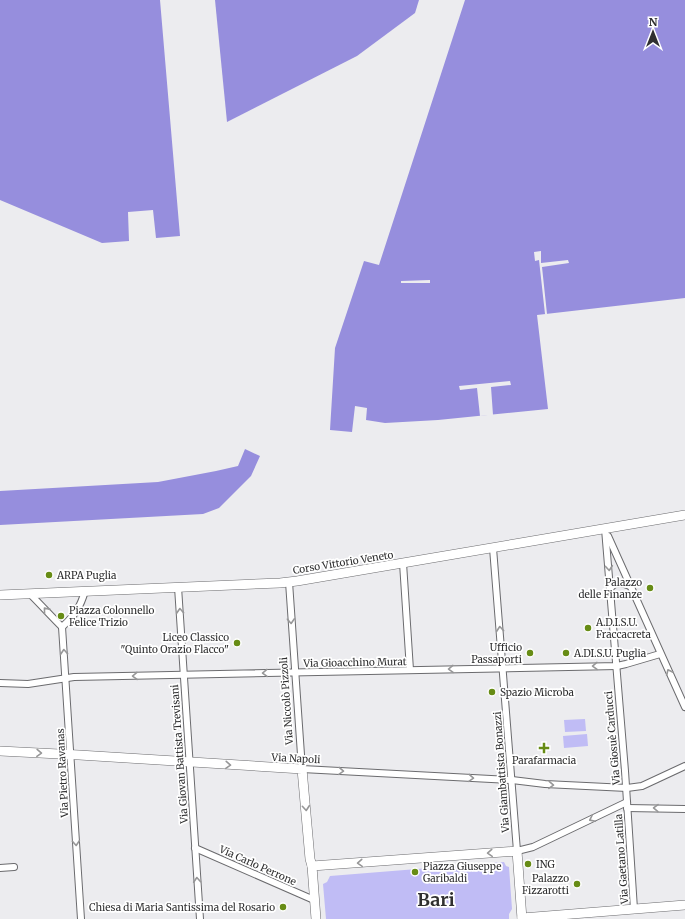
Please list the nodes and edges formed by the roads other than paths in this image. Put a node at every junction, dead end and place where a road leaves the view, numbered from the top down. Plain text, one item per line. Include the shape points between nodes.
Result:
1 (685, 515) edge
2 (605, 529) junction
3 (494, 548) junction
4 (403, 563) junction
5 (289, 582) junction
6 (630, 586) junction
7 (178, 587) junction
8 (610, 589) junction
9 (85, 591) junction
10 (30, 594) junction
11 (0, 595) edge
12 (62, 627) junction
13 (660, 654) junction
14 (616, 666) junction
15 (503, 668) junction
16 (410, 670) junction
17 (294, 673) junction
18 (183, 675) junction
19 (66, 678) junction
20 (0, 684) edge
21 (685, 707) edge
22 (0, 751) edge
23 (71, 754) junction
24 (189, 762) junction
25 (685, 766) edge
26 (302, 769) junction
27 (512, 780) junction
28 (627, 788) junction
29 (627, 805) junction
30 (685, 809) edge
31 (195, 848) junction
32 (517, 851) junction
33 (312, 866) junction
34 (14, 867) dead end
35 (0, 868) edge
36 (314, 900) junction
37 (685, 905) edge
38 (634, 909) junction
39 (522, 918) edge
40 (81, 919) edge
41 (200, 919) edge
42 (316, 919) edge
43 (635, 919) edge

1 - 2 street, Corso Vittorio Veneto
2 - 3 street, Corso Vittorio Veneto
2 - 6 street
2 -> 8 street, Via Giosuè Carducci
3 - 4 street, Corso Vittorio Veneto
15 -> 3 street, Via Giambattista Bonazzi
4 - 5 street, Corso Vittorio Veneto
4 - 16 street
5 - 7 street, Corso Vittorio Veneto
5 -> 17 street, Via Niccolò Pizzoli
6 - 8 street via 619,583
6 - 13 street
7 - 9 street, Corso Vittorio Veneto
18 -> 7 street, Via Giovan Battista Trevisani
8 - 14 street, Via Giosuè Carducci
9 - 10 street, Corso Vittorio Veneto
9 - 12 street via 80,607
10 - 11 street, Corso Vittorio Veneto
12 -> 10 street
19 -> 12 street, Via Pietro Ravanas
13 - 14 street, Via Gioacchino Murat
21 -> 13 street
14 -> 15 street, Via Gioacchino Murat
14 - 28 street, Via Giosuè Carducci
15 -> 16 street, Via Gioacchino Murat
15 - 27 street, Via Giambattista Bonazzi
16 - 17 street, Via Gioacchino Murat
17 -> 18 street, Via Gioacchino Murat
17 - 26 street, Via Niccolò Pizzoli
18 -> 19 street, Via Gioacchino Murat
18 - 24 street, Via Giovan Battista Trevisani
19 - 20 street, Via Gioacchino Murat via 28,684
19 - 23 street, Via Pietro Ravanas
22 -> 23 street, Via Napoli
23 - 24 street, Via Napoli
23 -> 40 street, Via Pietro Ravanas
24 -> 26 street, Via Napoli
24 - 31 street, Via Giovan Battista Trevisani
25 - 28 street, Via Napoli via 642,786
26 -> 27 street, Via Napoli
26 -> 33 street, Via Niccolò Pizzoli
27 -> 28 street, Via Napoli
27 - 32 street, Via Giambattista Bonazzi
28 - 29 street, Via Giosuè Carducci
30 -> 29 street
29 -> 32 street via 533,848
29 - 38 street, Via Gaetano Latilla
31 - 36 street, Via Carlo Perrone
41 -> 31 street, Via Giovan Battista Trevisani
32 -> 33 street
32 - 39 street
33 - 36 street
34 - 35 street
36 - 42 street
37 - 38 street
38 - 39 street
38 - 43 street

